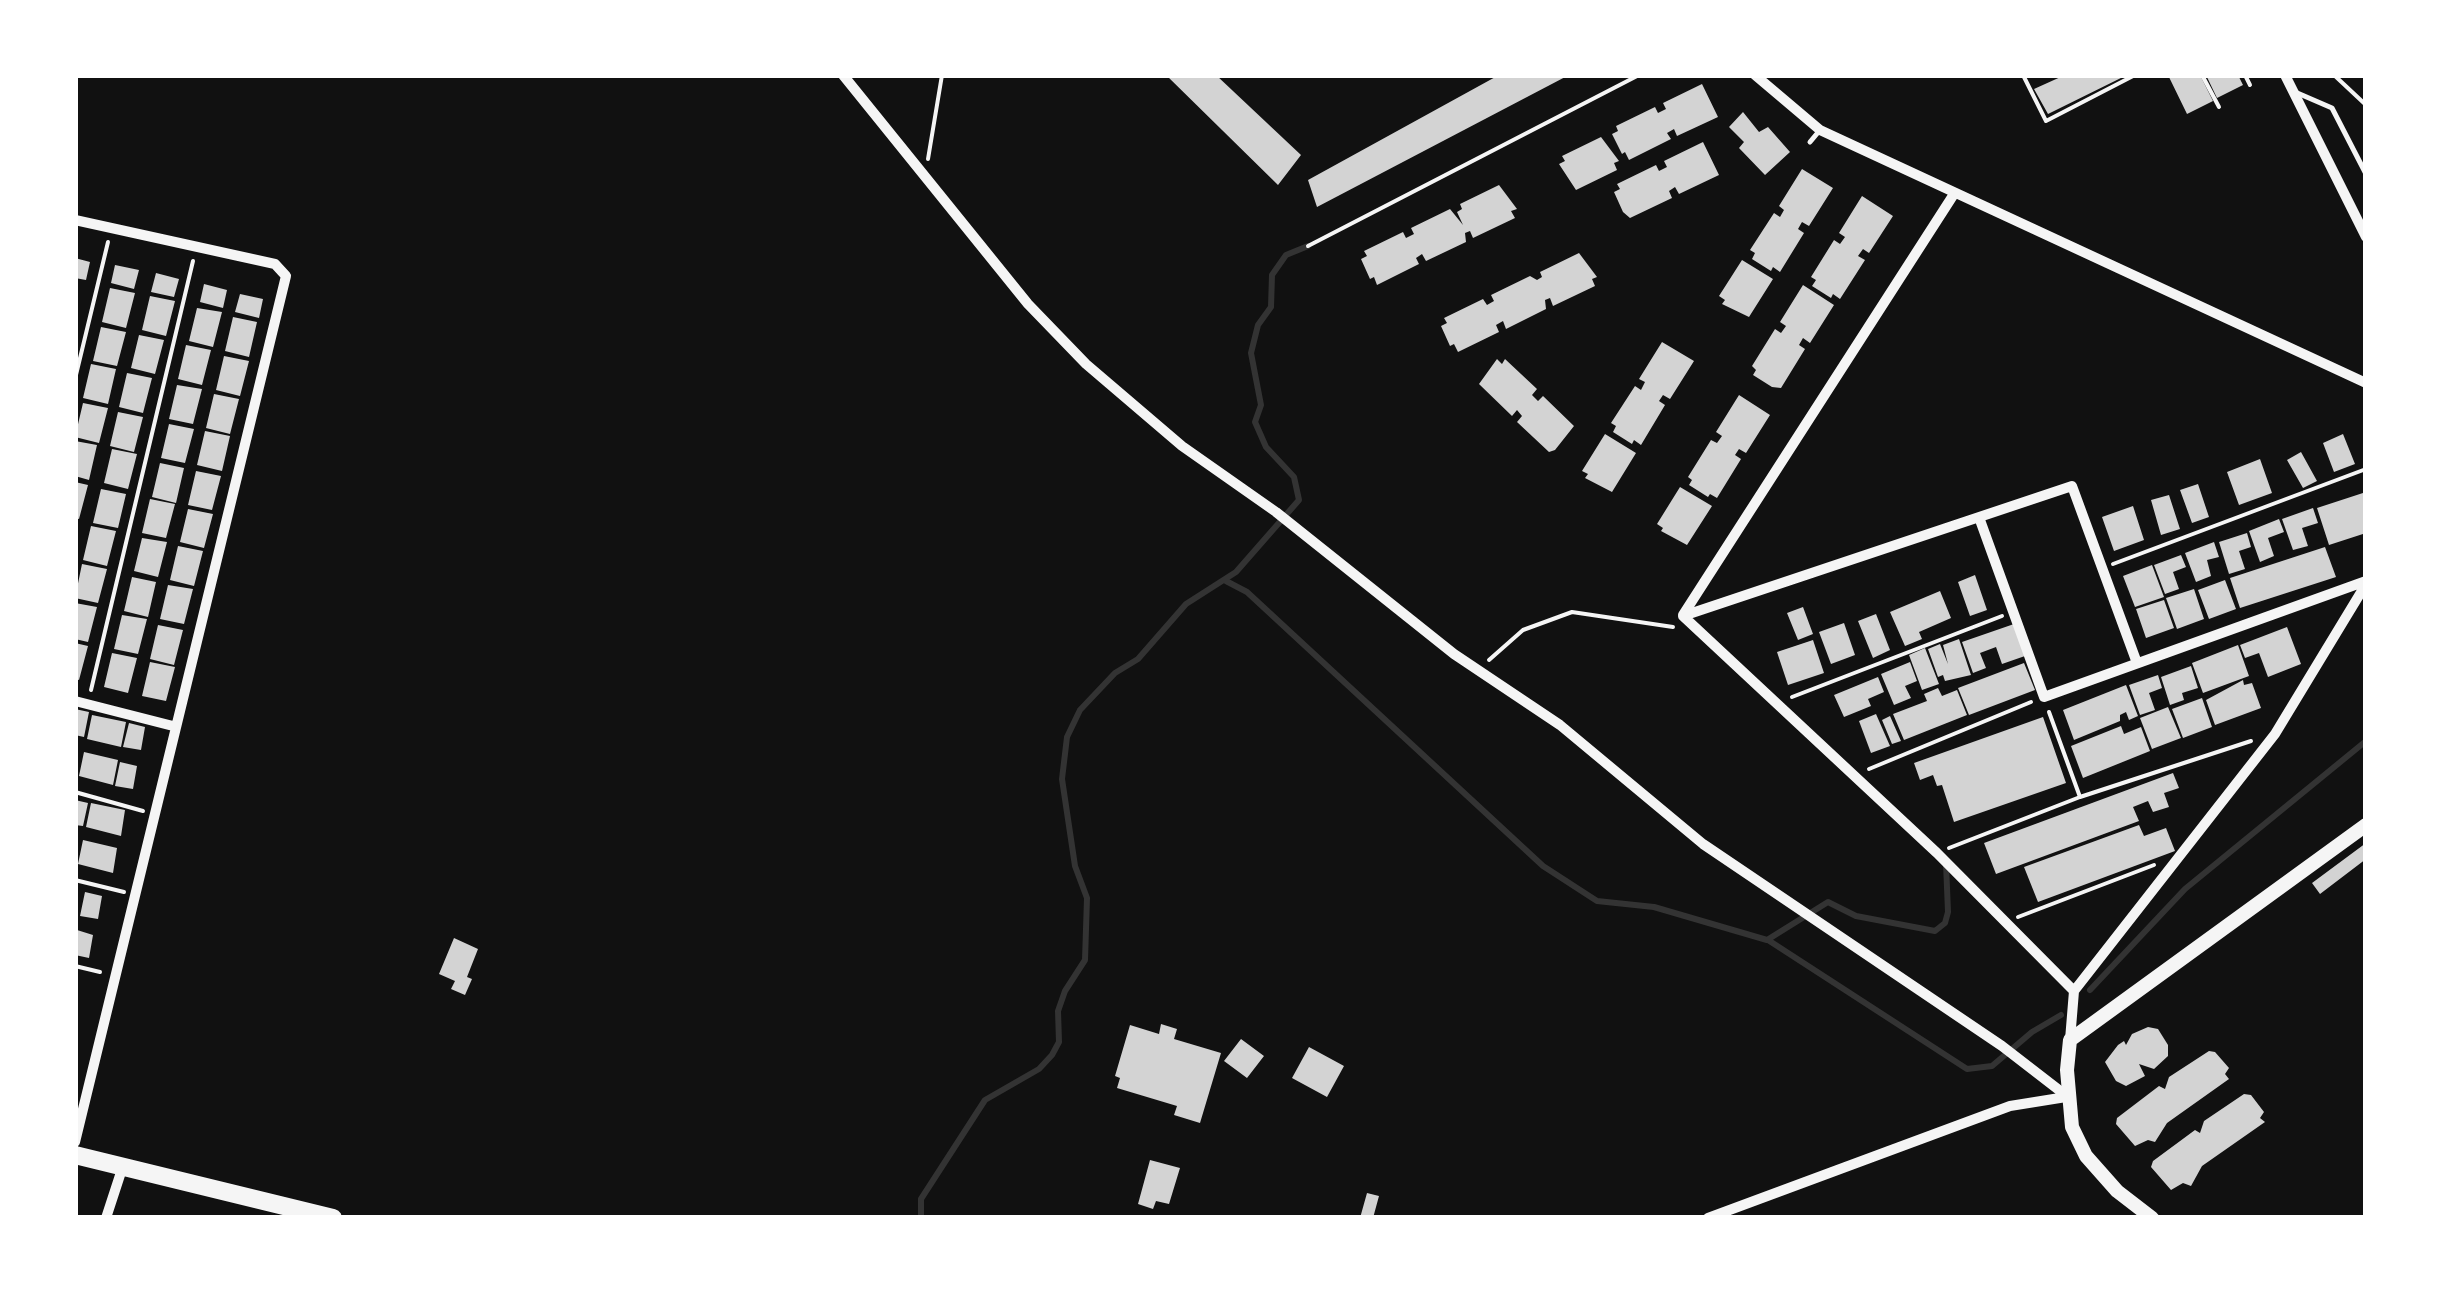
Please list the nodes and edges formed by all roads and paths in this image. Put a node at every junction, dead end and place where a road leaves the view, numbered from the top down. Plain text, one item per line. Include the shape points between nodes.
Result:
1 (843, 75) edge
2 (942, 75) edge
3 (1639, 75) edge
4 (1756, 75) edge
5 (2023, 75) edge
6 (2135, 75) edge
7 (2202, 75) edge
8 (2245, 75) edge
9 (2284, 75) edge
10 (2334, 75) edge
11 (2250, 85) dead end
12 (2293, 91) junction
13 (2366, 105) edge
14 (2219, 107) dead end
15 (1820, 130) junction
16 (1810, 142) dead end
17 (2366, 174) edge
18 (924, 178) junction
19 (1954, 194) junction
20 (75, 220) edge
21 (112, 228) junction
22 (2366, 238) edge
23 (1308, 246) dead end
24 (196, 247) junction
25 (75, 379) edge
26 (2366, 383) edge
27 (2366, 470) edge
28 (1980, 520) junction
29 (2100, 568) junction
30 (2366, 582) edge
31 (2012, 612) junction
32 (1683, 616) junction
33 (1698, 630) junction
34 (2136, 663) junction
35 (1482, 672) junction
36 (2044, 697) junction
37 (1779, 702) junction
38 (81, 703) edge
39 (173, 726) junction
40 (2275, 734) junction
41 (1855, 775) junction
42 (75, 792) edge
43 (2080, 797) junction
44 (152, 814) junction
45 (2366, 824) edge
46 (1937, 853) junction
47 (2182, 854) junction
48 (75, 880) edge
49 (134, 894) junction
50 (2006, 922) junction
51 (75, 966) edge
52 (114, 976) junction
53 (2074, 991) junction
54 (2070, 1040) junction
55 (2068, 1097) junction
56 (75, 1142) edge
57 (75, 1155) edge
58 (123, 1166) junction
59 (106, 1218) edge
60 (333, 1218) edge
61 (1708, 1218) edge
62 (2152, 1218) edge

1 - 18 street
2 - 18 path
3 - 23 path
4 - 15 street
5 - 6 path via 2046,121
7 - 14 path
8 - 11 path
9 - 12 street
10 - 13 path
12 - 17 lane via 2332,108
12 - 22 street
15 - 16 lane
15 - 19 street
18 - 35 street via 1086,364 1182,446
19 - 26 street
19 - 32 street
20 - 21 street
21 - 24 street
21 - 25 path
24 - 38 path
24 - 39 street via 275,264 286,276
27 - 29 path
28 - 29 street via 2072,486
28 - 31 street
28 - 32 street
29 - 34 street
30 - 34 street
30 - 40 street
31 - 36 street
31 - 37 path
32 - 33 street
33 - 35 path via 1572,612 1524,630
33 - 37 street
34 - 36 street
35 - 55 street via 1560,725 1703,844
36 - 41 path
36 - 43 path
37 - 41 street
38 - 39 street
39 - 44 street
40 - 43 path
40 - 47 street
41 - 46 street
42 - 44 path
43 - 46 path
44 - 49 street
45 - 54 street
46 - 50 street
47 - 50 path
47 - 53 street
48 - 49 path
49 - 52 street
50 - 53 street
51 - 52 path
52 - 56 street
53 - 54 street
54 - 55 street
55 - 61 street via 2010,1106
55 - 62 street via 2086,1156
57 - 58 main road
58 - 59 street
58 - 60 main road

